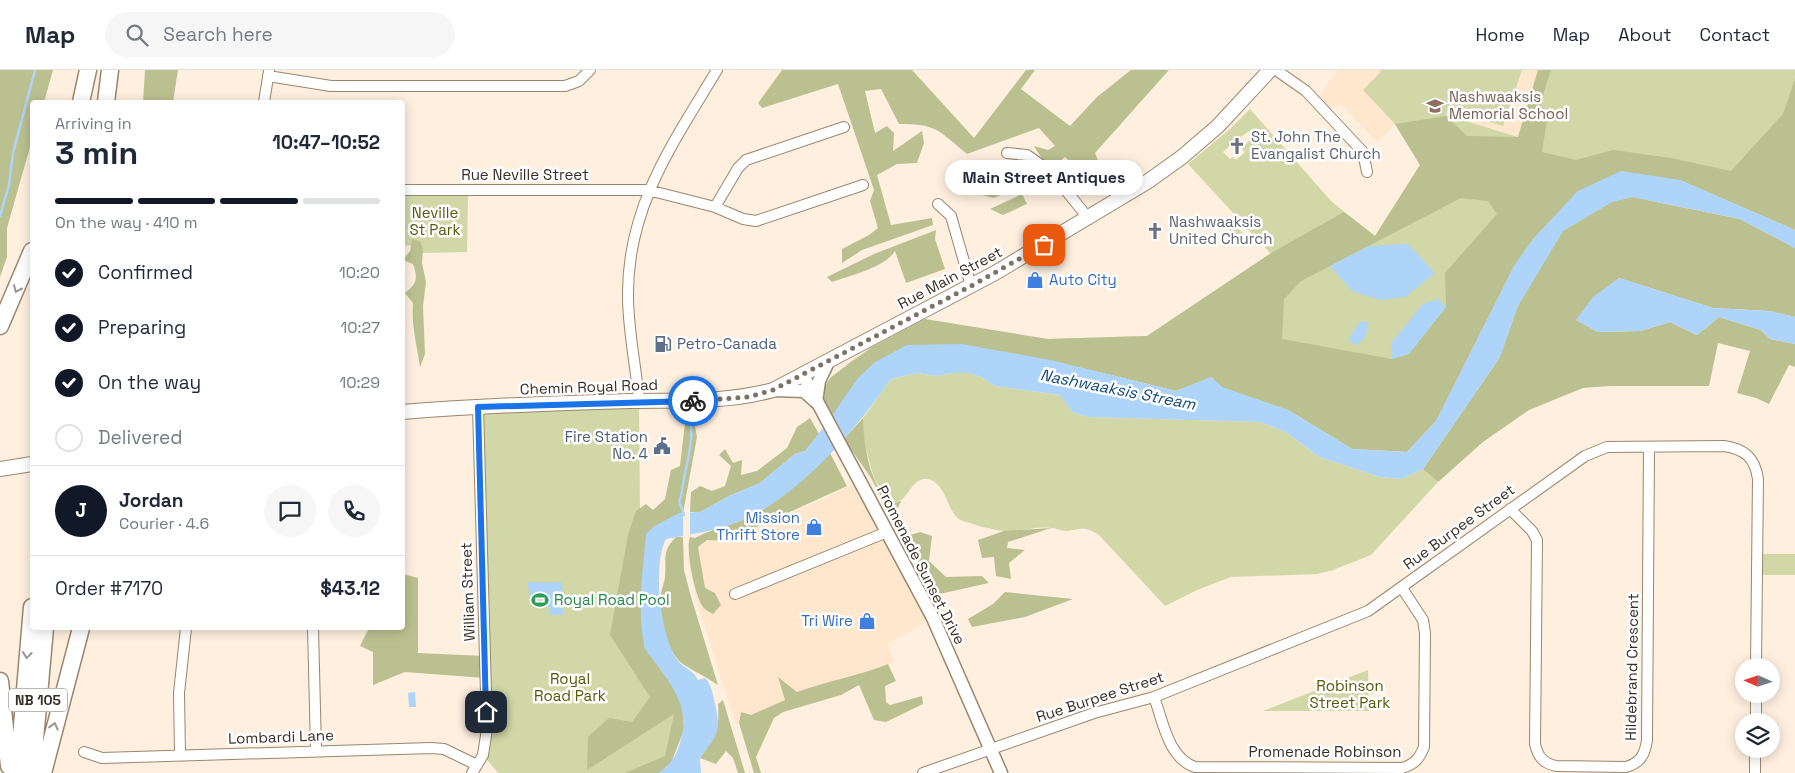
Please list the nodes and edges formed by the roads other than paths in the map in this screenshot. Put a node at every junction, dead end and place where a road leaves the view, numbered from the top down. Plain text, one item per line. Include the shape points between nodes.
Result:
1 (88, 70) edge
2 (96, 70) edge
3 (110, 70) edge
4 (118, 70) edge
5 (590, 70) edge
6 (717, 70) edge
7 (1270, 70) edge
8 (1276, 70) edge
9 (268, 73) edge
10 (82, 100) edge
11 (92, 100) edge
12 (106, 100) edge
13 (116, 100) edge
14 (264, 100) edge
15 (844, 126) dead end
16 (1007, 153) dead end
17 (1367, 172) dead end
18 (863, 185) dead end
19 (405, 190) edge
20 (648, 190) junction
21 (938, 204) dead end
22 (715, 208) junction
23 (1089, 218) junction
24 (30, 256) edge
25 (971, 286) junction
26 (0, 326) edge
27 (828, 362) junction
28 (803, 375) junction
29 (773, 390) junction
30 (639, 401) junction
31 (478, 407) junction
32 (819, 407) junction
33 (405, 412) edge
34 (1649, 447) junction
35 (30, 464) edge
36 (0, 469) edge
37 (1510, 509) junction
38 (887, 532) junction
39 (1402, 588) junction
40 (735, 594) dead end
41 (30, 630) edge
42 (45, 630) edge
43 (80, 630) edge
44 (186, 630) edge
45 (313, 630) edge
46 (1756, 658) edge
47 (0, 681) edge
48 (1154, 697) junction
49 (990, 749) junction
50 (316, 750) junction
51 (84, 752) dead end
52 (180, 755) junction
53 (1755, 758) edge
54 (475, 769) edge
55 (9, 773) edge
56 (18, 773) edge
57 (32, 773) edge
58 (43, 773) edge
59 (923, 773) edge
60 (1001, 773) edge
61 (1755, 773) edge

1 - 10 highway
2 - 11 highway
3 - 12 highway
4 - 13 highway
5 - 9 street via 579,82 565,86 331,86
6 - 20 street
7 - 23 main road, Rue Main Street via 1243,102 1182,157
8 - 17 street via 1306,91 1357,144 1363,152
9 - 14 street
15 - 22 street via 746,160
16 - 23 street via 1027,156 1051,172
18 - 22 street, Rue Neville Street via 756,221
19 - 20 street, Rue Neville Street
20 - 22 street, Rue Neville Street
20 - 30 street via 633,238 628,281
21 - 25 street via 951,216
23 - 25 main road, Rue Main Street
24 -> 26 highway
25 - 27 main road, Rue Main Street
27 - 28 main road, Rue Main Street
27 - 32 street via 819,382
28 - 29 main road, Chemin Royal Road
28 - 32 street, Promenade Sunset Drive
29 - 30 main road, Chemin Royal Road via 748,397 713,400
29 - 32 street via 804,391
30 - 31 main road, Chemin Royal Road
31 - 33 main road, Chemin Royal Road
31 - 54 street, William Street via 487,729 485,748
32 - 38 street, Promenade Sunset Drive
34 - 37 street, Rue Burpee Street via 1599,449
34 - 37 street, Hildebrand Crescent via 1647,740 1646,751 1635,764 1626,767 1556,766 1548,764 1537,753 1536,540 1532,531
34 - 46 street, Rue Burpee Street via 1736,448 1747,453 1756,464
35 - 36 main road
37 - 39 street, Rue Burpee Street
38 - 40 street
38 - 49 street, Promenade Sunset Drive via 932,618
39 - 48 street, Rue Burpee Street via 1368,611
39 - 48 street, Promenade Robinson via 1423,620 1425,633 1424,747 1420,758 1411,765 1402,768 1195,767 1186,764 1174,752
41 -> 56 highway, NB 105
42 - 57 highway, NB 105
58 -> 43 highway
44 - 52 street via 179,693
45 - 50 street
47 - 55 highway
48 - 49 street, Rue Burpee Street via 1094,712
49 - 59 street, Rue Burpee Street
49 - 60 street, Promenade Sunset Drive
50 - 52 street, Lombardi Lane
50 - 54 street, Lombardi Lane via 444,749
51 - 52 street, Lombardi Lane via 102,758
53 - 61 street

